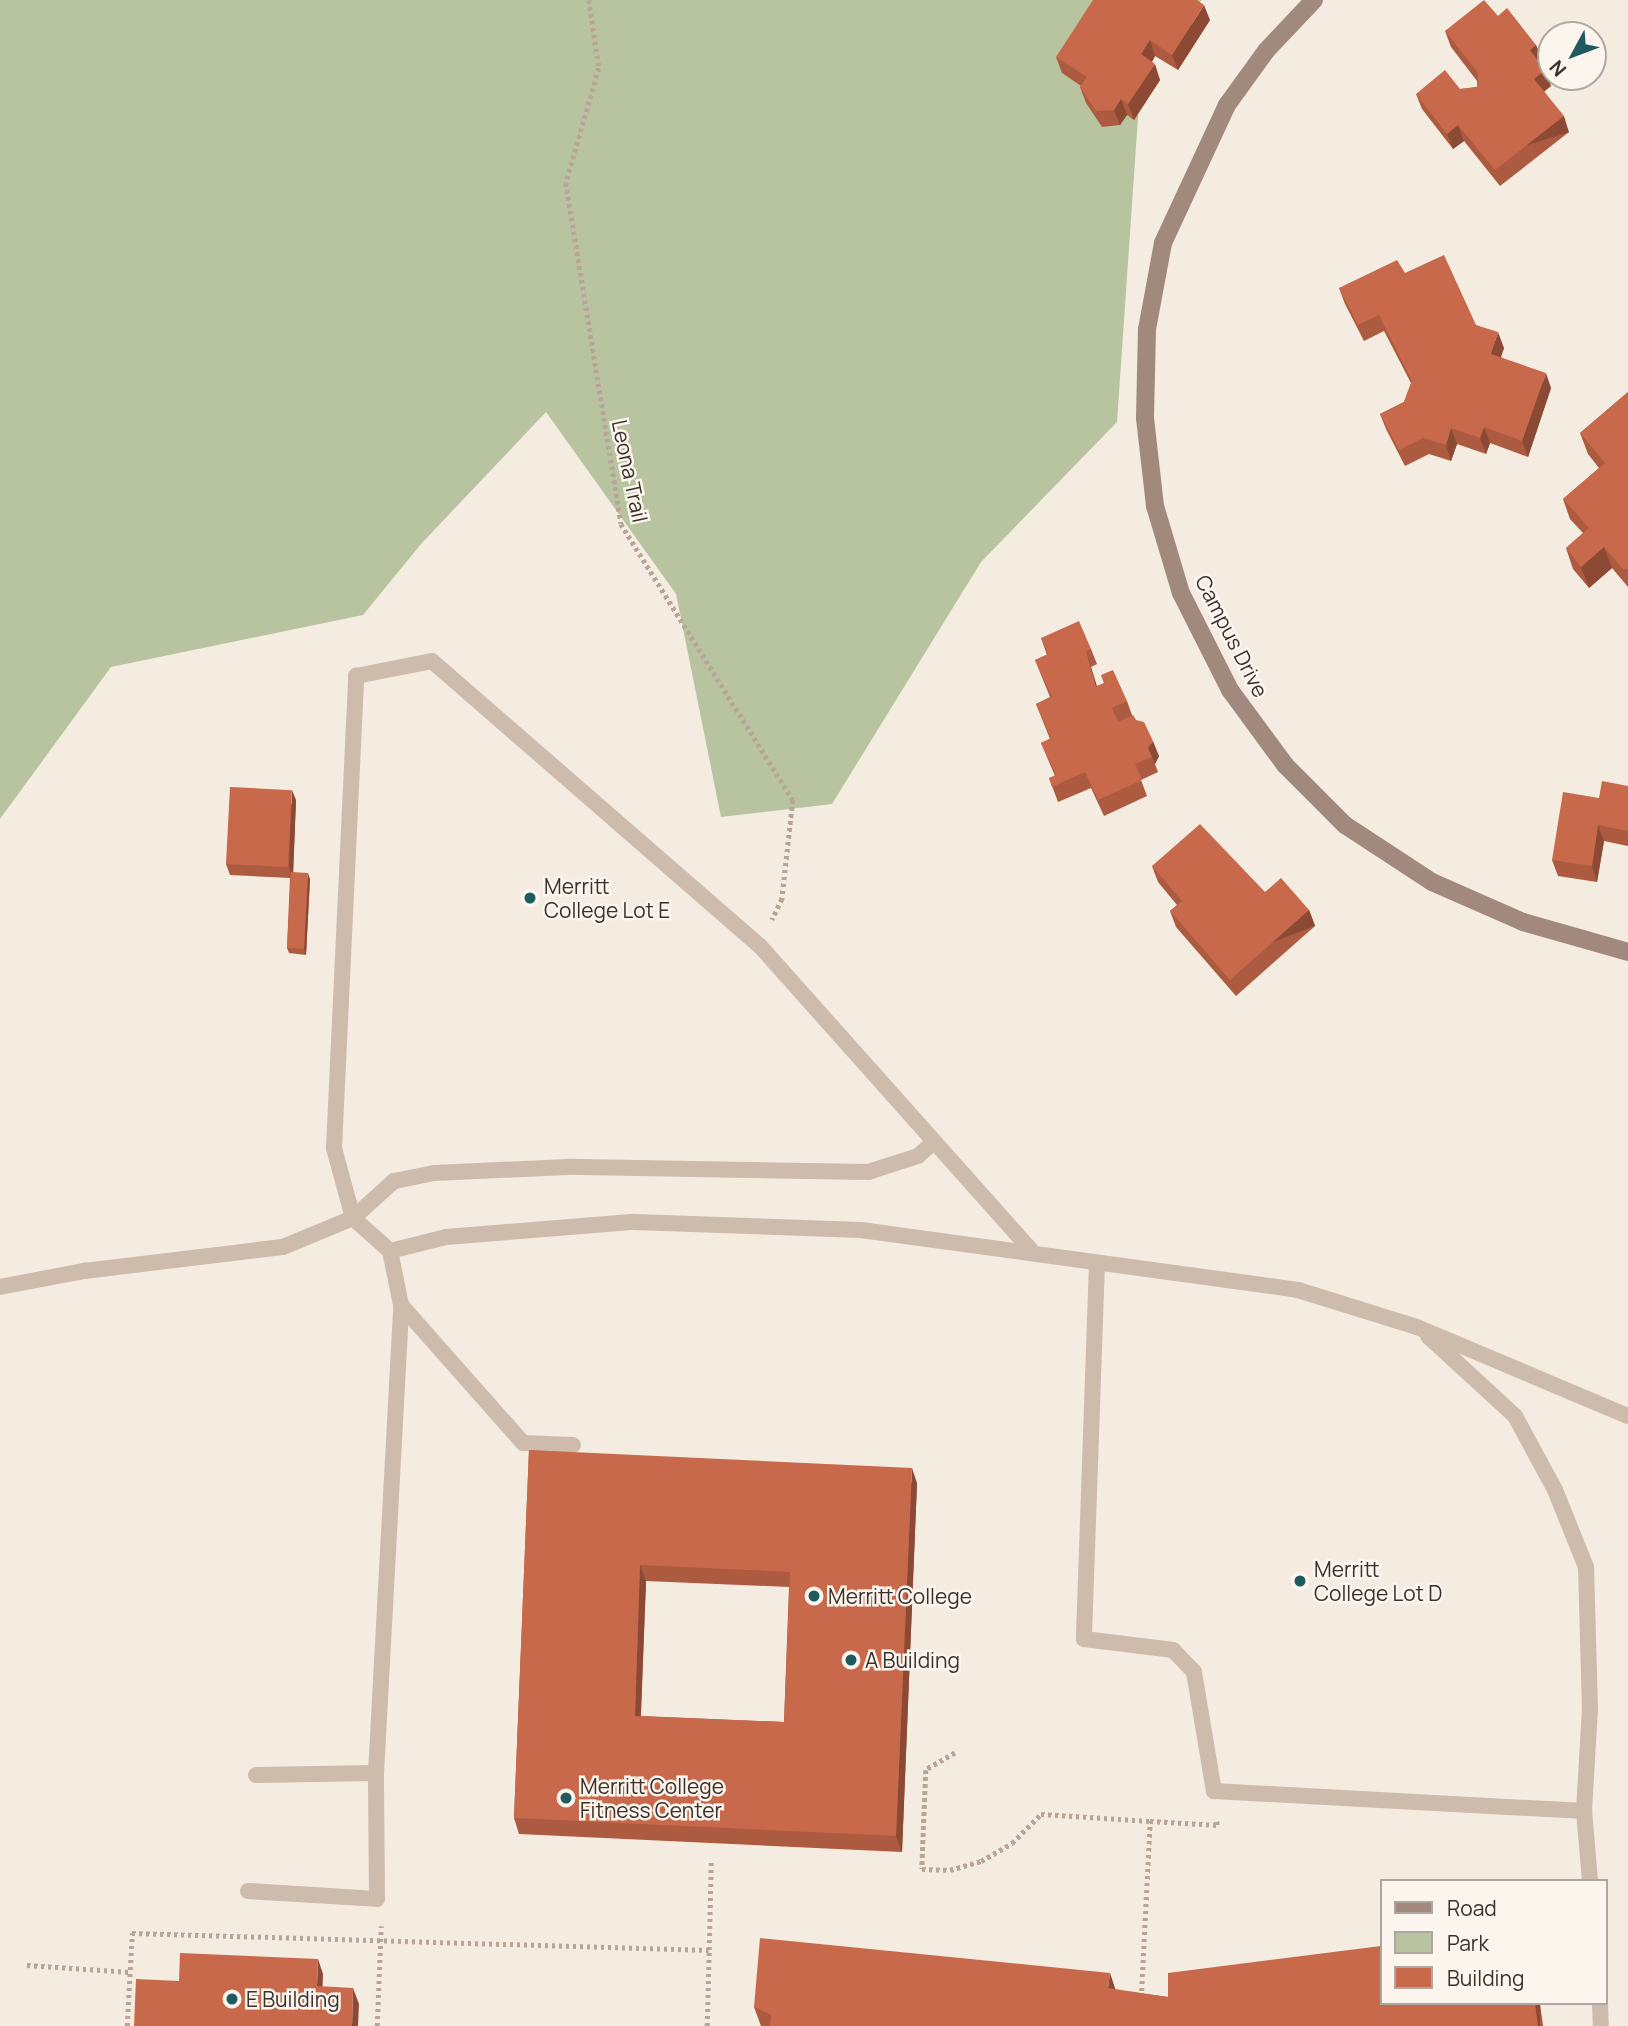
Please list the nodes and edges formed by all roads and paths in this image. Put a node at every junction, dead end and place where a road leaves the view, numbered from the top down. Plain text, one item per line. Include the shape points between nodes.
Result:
1 (589, 0) edge
2 (1314, 0) edge
3 (760, 946) junction
4 (1628, 953) edge
5 (934, 1142) junction
6 (353, 1218) junction
7 (390, 1251) junction
8 (1034, 1253) junction
9 (1097, 1263) junction
10 (0, 1287) edge
11 (401, 1305) junction
12 (1417, 1326) junction
13 (1628, 1416) edge
14 (573, 1445) dead end
15 (955, 1753) dead end
16 (376, 1773) junction
17 (256, 1774) dead end
18 (1214, 1791) junction
19 (1584, 1811) junction
20 (1150, 1821) junction
21 (712, 1861) dead end
22 (1590, 1879) edge
23 (248, 1891) dead end
24 (384, 1943) junction
25 (709, 1950) junction
26 (27, 1965) dead end
27 (130, 1972) junction
28 (1141, 1998) edge
29 (1600, 2005) edge
30 (127, 2026) edge
31 (377, 2026) edge
32 (706, 2026) edge
33 (1601, 2026) edge

1 - 3 path, Leona Trail via 599,68 566,183 621,524 793,800 782,899
2 - 4 street, Campus Drive via 1266,51 1227,106 1163,243 1147,329 1145,418 1155,506 1181,593 1230,690 1285,765 1345,825 1432,882 1523,922
3 - 5 lane
3 - 6 lane via 432,661 355,676 334,1148
5 - 6 lane via 918,1156 868,1172 567,1167 434,1173 394,1181
5 - 8 lane
6 - 7 lane
6 - 10 lane via 283,1247 85,1270
7 - 8 lane via 446,1237 635,1222 861,1230
7 - 11 lane
8 - 9 lane
9 - 12 lane via 1298,1290
9 - 18 lane via 1084,1639 1173,1650 1194,1672
11 - 14 lane via 523,1443
11 - 16 lane
12 - 13 lane
12 - 19 lane via 1515,1416 1555,1490 1586,1567 1590,1709
15 - 20 path via 926,1770 922,1869 950,1870 981,1861 1012,1843 1041,1814
16 - 17 lane
16 - 23 lane via 377,1899
18 - 19 lane
18 - 20 path via 1217,1825
19 - 22 lane
20 - 28 path
21 - 25 path
24 - 25 path
24 - 27 path via 132,1933
24 - 31 path
25 - 32 path
26 - 27 path
27 - 30 path
29 - 33 lane

